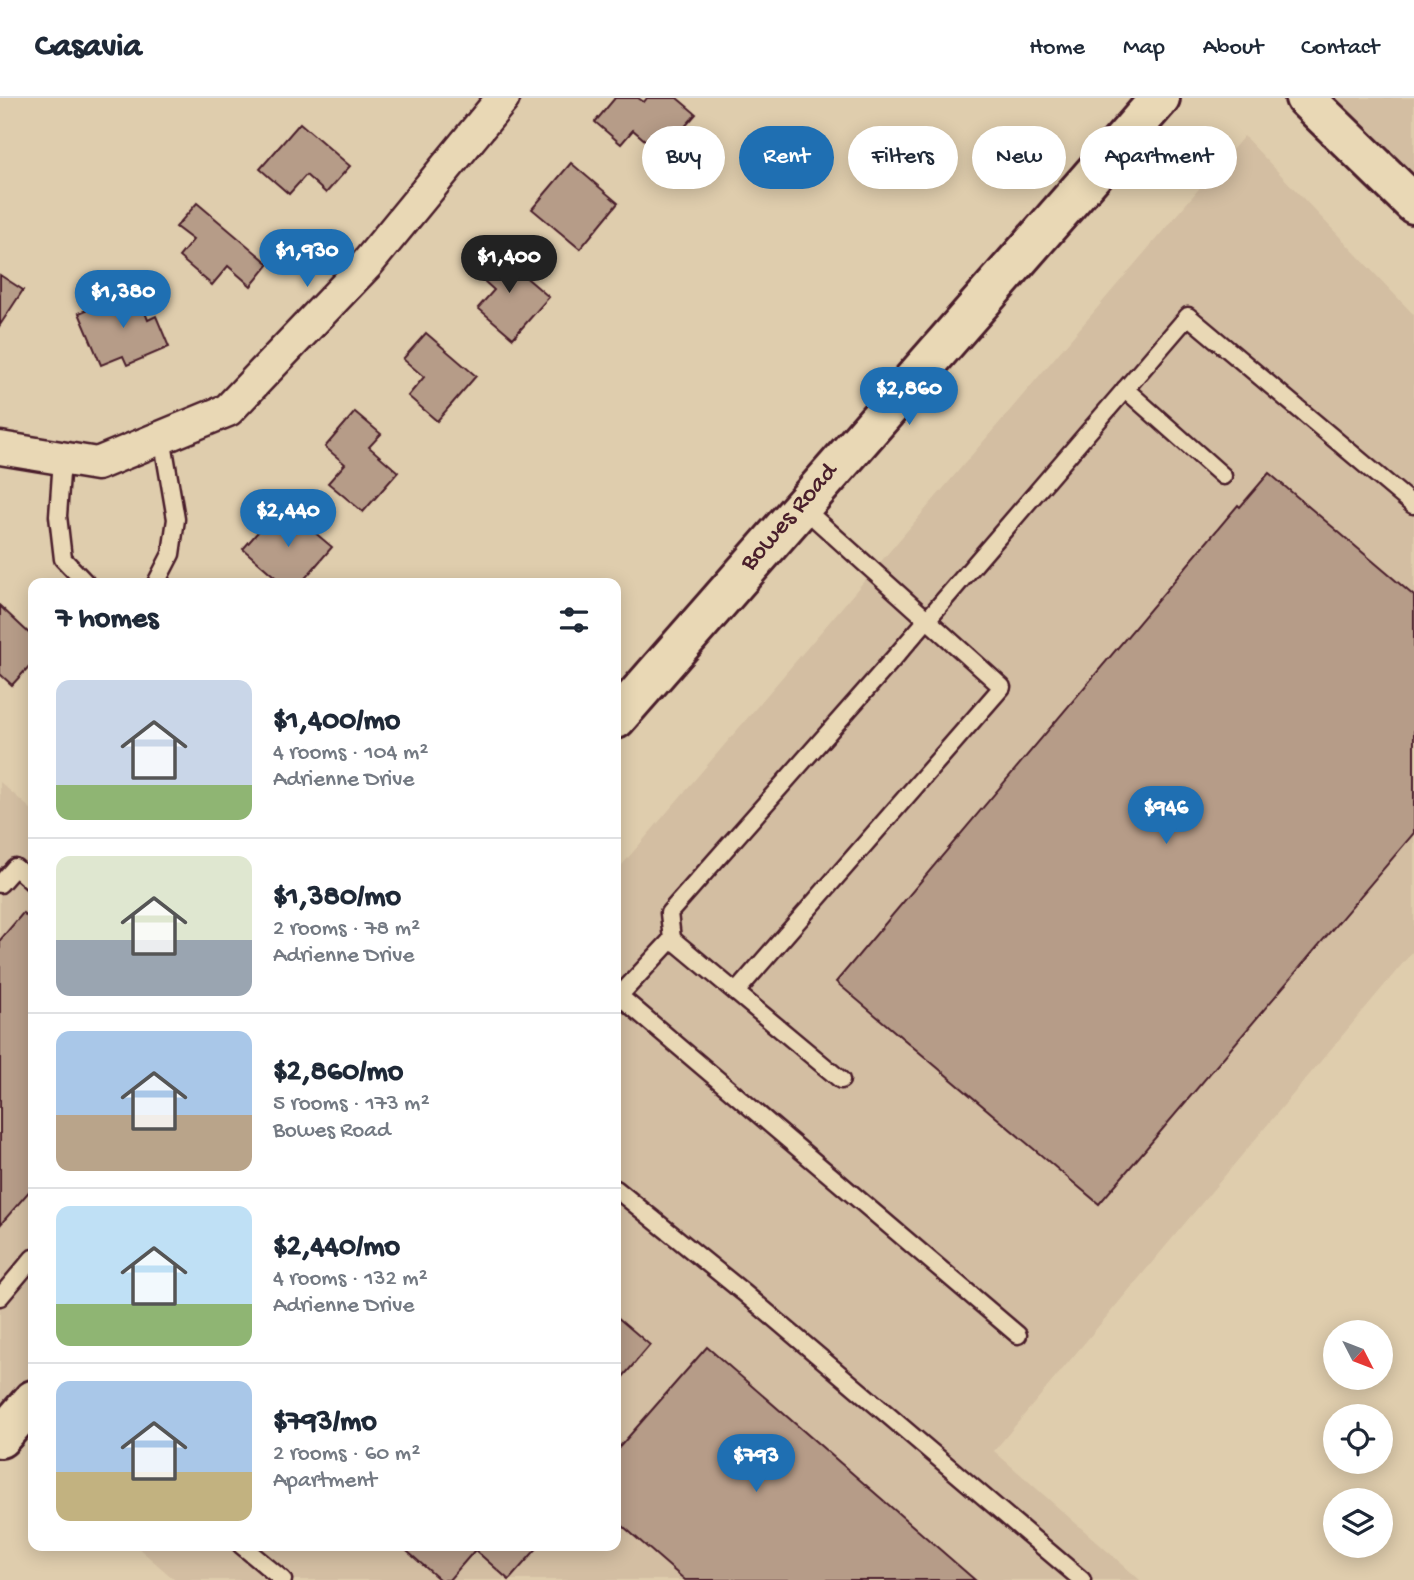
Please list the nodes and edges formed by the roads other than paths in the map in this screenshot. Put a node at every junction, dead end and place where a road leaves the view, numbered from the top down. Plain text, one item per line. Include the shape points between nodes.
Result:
1 (503, 98) edge
2 (1160, 98) edge
3 (1305, 98) edge
4 (1414, 204) edge
5 (1125, 389) junction
6 (162, 437) junction
7 (0, 448) edge
8 (62, 459) junction
9 (1223, 476) dead end
10 (800, 505) junction
11 (1413, 505) edge
12 (81, 578) edge
13 (159, 578) edge
14 (925, 618) junction
15 (621, 713) edge
16 (28, 878) edge
17 (0, 884) edge
18 (672, 939) junction
19 (621, 992) edge
20 (736, 992) junction
21 (621, 998) edge
22 (841, 1080) dead end
23 (621, 1193) edge
24 (28, 1264) edge
25 (0, 1297) edge
26 (1018, 1335) dead end
27 (28, 1406) edge
28 (0, 1438) edge
29 (248, 1551) edge
30 (283, 1580) edge
31 (1082, 1580) edge

1 - 6 street via 366,265 228,410
2 - 10 main road, Bowes Road
3 - 4 main road
5 - 9 lane
5 - 11 lane via 1188,316
5 - 14 lane
6 - 8 street via 97,464
6 - 13 lane via 176,519 171,554
7 - 8 street
8 - 12 lane via 58,516 63,559
10 - 14 lane
10 - 15 main road, Bowes Road
14 - 18 lane via 669,913
14 - 20 lane via 1002,688
16 - 17 lane via 16,867
18 - 19 lane
18 - 20 lane
20 - 22 lane
21 - 26 lane
23 - 31 lane
24 - 25 lane
27 - 28 main road
29 - 30 lane

